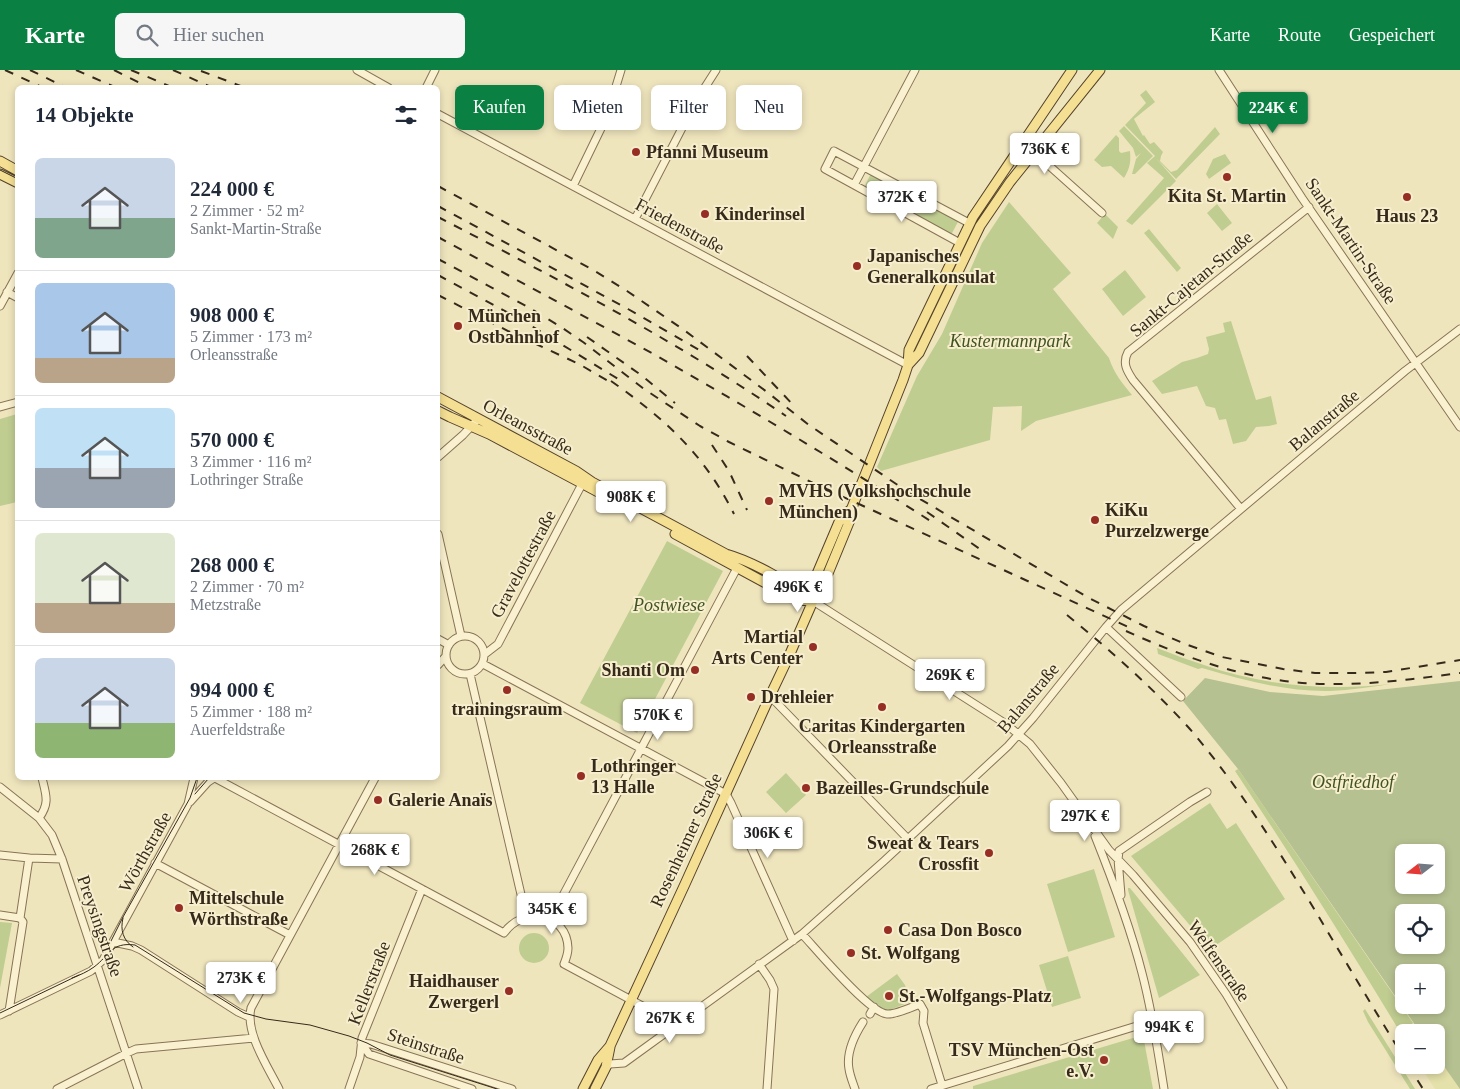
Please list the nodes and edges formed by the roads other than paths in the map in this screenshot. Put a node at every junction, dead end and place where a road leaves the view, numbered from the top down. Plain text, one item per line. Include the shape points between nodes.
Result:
1 (357, 70) edge
2 (435, 70) edge
3 (621, 70) edge
4 (716, 70) edge
5 (915, 70) edge
6 (1072, 70) edge
7 (1100, 70) edge
8 (1219, 70) edge
9 (384, 85) edge
10 (428, 85) edge
11 (440, 115) edge
12 (1035, 153) junction
13 (0, 161) edge
14 (864, 167) junction
15 (15, 168) edge
16 (0, 174) edge
17 (15, 182) edge
18 (854, 185) junction
19 (573, 186) junction
20 (1309, 208) junction
21 (1102, 213) dead end
22 (635, 219) junction
23 (969, 223) junction
24 (960, 243) junction
25 (15, 278) edge
26 (7, 292) junction
27 (15, 296) edge
28 (0, 306) edge
29 (1460, 329) edge
30 (1415, 363) junction
31 (908, 365) junction
32 (440, 399) edge
33 (15, 403) edge
34 (0, 407) edge
35 (440, 412) edge
36 (478, 419) junction
37 (470, 426) junction
38 (1460, 427) edge
39 (440, 454) edge
40 (583, 480) junction
41 (1241, 509) junction
42 (440, 543) edge
43 (737, 568) junction
44 (813, 601) junction
45 (1106, 627) junction
46 (461, 636) junction
47 (440, 640) edge
48 (449, 645) junction
49 (485, 654) junction
50 (446, 656) junction
51 (440, 663) edge
52 (483, 664) junction
53 (470, 674) junction
54 (770, 696) junction
55 (1181, 697) dead end
56 (1018, 734) junction
57 (641, 749) junction
58 (42, 780) edge
59 (194, 780) edge
60 (211, 780) edge
61 (218, 780) edge
62 (374, 780) edge
63 (0, 787) edge
64 (1207, 792) dead end
65 (726, 794) junction
66 (188, 804) junction
67 (39, 818) junction
68 (1090, 824) junction
69 (908, 839) junction
70 (339, 844) junction
71 (0, 855) edge
72 (29, 858) junction
73 (62, 859) junction
74 (1118, 859) junction
75 (155, 863) junction
76 (422, 889) junction
77 (1121, 903) junction
78 (0, 915) edge
79 (526, 916) junction
80 (20, 918) junction
81 (550, 920) junction
82 (802, 934) junction
83 (290, 936) junction
84 (793, 941) junction
85 (113, 942) junction
86 (759, 964) junction
87 (97, 965) junction
88 (631, 1000) junction
89 (9, 1010) junction
90 (0, 1015) edge
91 (249, 1017) junction
92 (1153, 1021) junction
93 (863, 1022) dead end
94 (676, 1024) junction
95 (254, 1038) junction
96 (361, 1043) junction
97 (610, 1046) junction
98 (127, 1052) junction
99 (606, 1066) junction
100 (942, 1085) junction
101 (57, 1089) edge
102 (138, 1089) edge
103 (279, 1089) edge
104 (349, 1089) edge
105 (472, 1089) edge
106 (512, 1089) edge
107 (583, 1089) edge
108 (595, 1089) edge
109 (767, 1089) edge
110 (855, 1089) edge
111 (930, 1089) edge
112 (1164, 1089) edge
113 (1283, 1089) edge

1 - 9 street
2 - 10 street
3 - 19 street via 607,116
4 - 22 street via 695,103
5 - 14 street
6 - 23 main road, Rosenheimer Straße
7 - 12 main road, Rosenheimer Straße
8 - 20 street, Sankt-Martin-Straße
11 - 19 street, Friedenstraße
12 - 21 street
12 - 31 main road, Rosenheimer Straße via 1010,182 980,226 919,353
13 - 15 main road
14 - 18 street
14 - 18 street via 834,151 825,169
14 - 23 street
16 - 17 main road
18 - 24 street
19 - 22 street, Friedenstraße
20 - 30 street, Sankt-Martin-Straße
20 - 41 street, Sankt-Cajetan-Straße via 1126,355 1125,365 1134,380
22 - 31 street, Friedenstraße
23 - 24 main road, Rosenheimer Straße
24 - 31 main road, Rosenheimer Straße via 909,350
25 - 26 street
26 - 27 street
26 - 28 street
29 - 30 street, Balanstraße
30 - 38 street, Sankt-Martin-Straße
30 - 41 street, Balanstraße
31 - 44 main road, Rosenheimer Straße via 851,510 839,522 811,588
32 - 36 main road, Orleansstraße
33 - 34 street
35 - 37 main road, Orleansstraße
36 - 37 street
36 - 40 main road, Orleansstraße via 576,471
37 - 39 street
37 - 40 main road, Orleansstraße
40 - 43 main road, Orleansstraße
40 - 44 main road, Orleansstraße via 726,554 741,558
40 - 49 street, Gravelottestraße via 498,644
41 - 45 street, Balanstraße via 1121,610
42 - 46 street
43 - 44 main road, Orleansstraße via 797,600
43 - 57 street
44 - 54 main road, Rosenheimer Straße
44 - 56 street, Orleansstraße
45 - 55 street
45 - 56 street, Balanstraße
46 - 48 street
46 - 49 street via 480,642
47 - 48 street
48 - 50 street
49 - 52 street
50 - 51 street
50 - 53 street via 453,671
52 - 53 street
52 - 57 street
53 - 79 street
54 - 65 main road, Rosenheimer Straße
54 - 69 street
56 - 68 street, Orleansstraße via 1030,744
56 - 69 street, Balanstraße
57 - 65 street
57 - 81 street
58 - 67 street via 47,798
59 - 66 street, Wörthstraße
60 - 66 street, Wörthstraße
61 - 70 street
62 - 70 street
63 - 67 street, Preysingstraße
64 - 74 street via 1122,849
65 - 84 street
65 - 88 main road, Rosenheimer Straße
66 - 75 street, Wörthstraße
67 - 73 street, Preysingstraße via 52,835
68 - 74 street, Welfenstraße
68 - 77 street
69 - 82 street, Balanstraße
70 - 76 street
70 - 83 street
71 - 72 street
72 - 73 street
72 - 80 street
73 - 87 street, Preysingstraße
74 - 77 street
74 - 113 street, Welfenstraße via 1190,942 1249,1030
75 - 83 street
75 - 85 street, Wörthstraße
76 - 79 street via 504,932 516,920
76 - 96 street, Kellerstraße
77 - 92 street
78 - 80 street
79 - 81 street
80 - 89 street via 23,922
81 - 88 street via 561,929 566,941 564,964
82 - 84 street, Balanstraße
82 - 100 street via 872,1010 888,1015 920,1004
83 - 91 street
84 - 86 street, Balanstraße
85 - 87 street, Wörthstraße
85 - 91 street via 141,950
86 - 94 street, Balanstraße
86 - 109 street via 774,989
87 - 89 street via 91,971
87 - 98 street, Preysingstraße
88 - 94 street
88 - 97 main road, Rosenheimer Straße
89 - 90 street
91 - 95 street
92 - 100 street
92 - 112 street
93 - 110 street via 855,1035 849,1058 848,1068
94 - 99 street, Balanstraße via 624,1063
95 - 98 street
95 - 103 street
96 - 104 street, Kellerstraße via 360,1057
96 - 105 street, Steinstraße via 369,1054
96 - 106 street, Steinstraße
97 - 99 main road
97 - 107 main road, Rosenheimer Straße via 598,1060
98 - 101 street
98 - 102 street, Preysingstraße
99 - 108 main road
100 - 111 street

